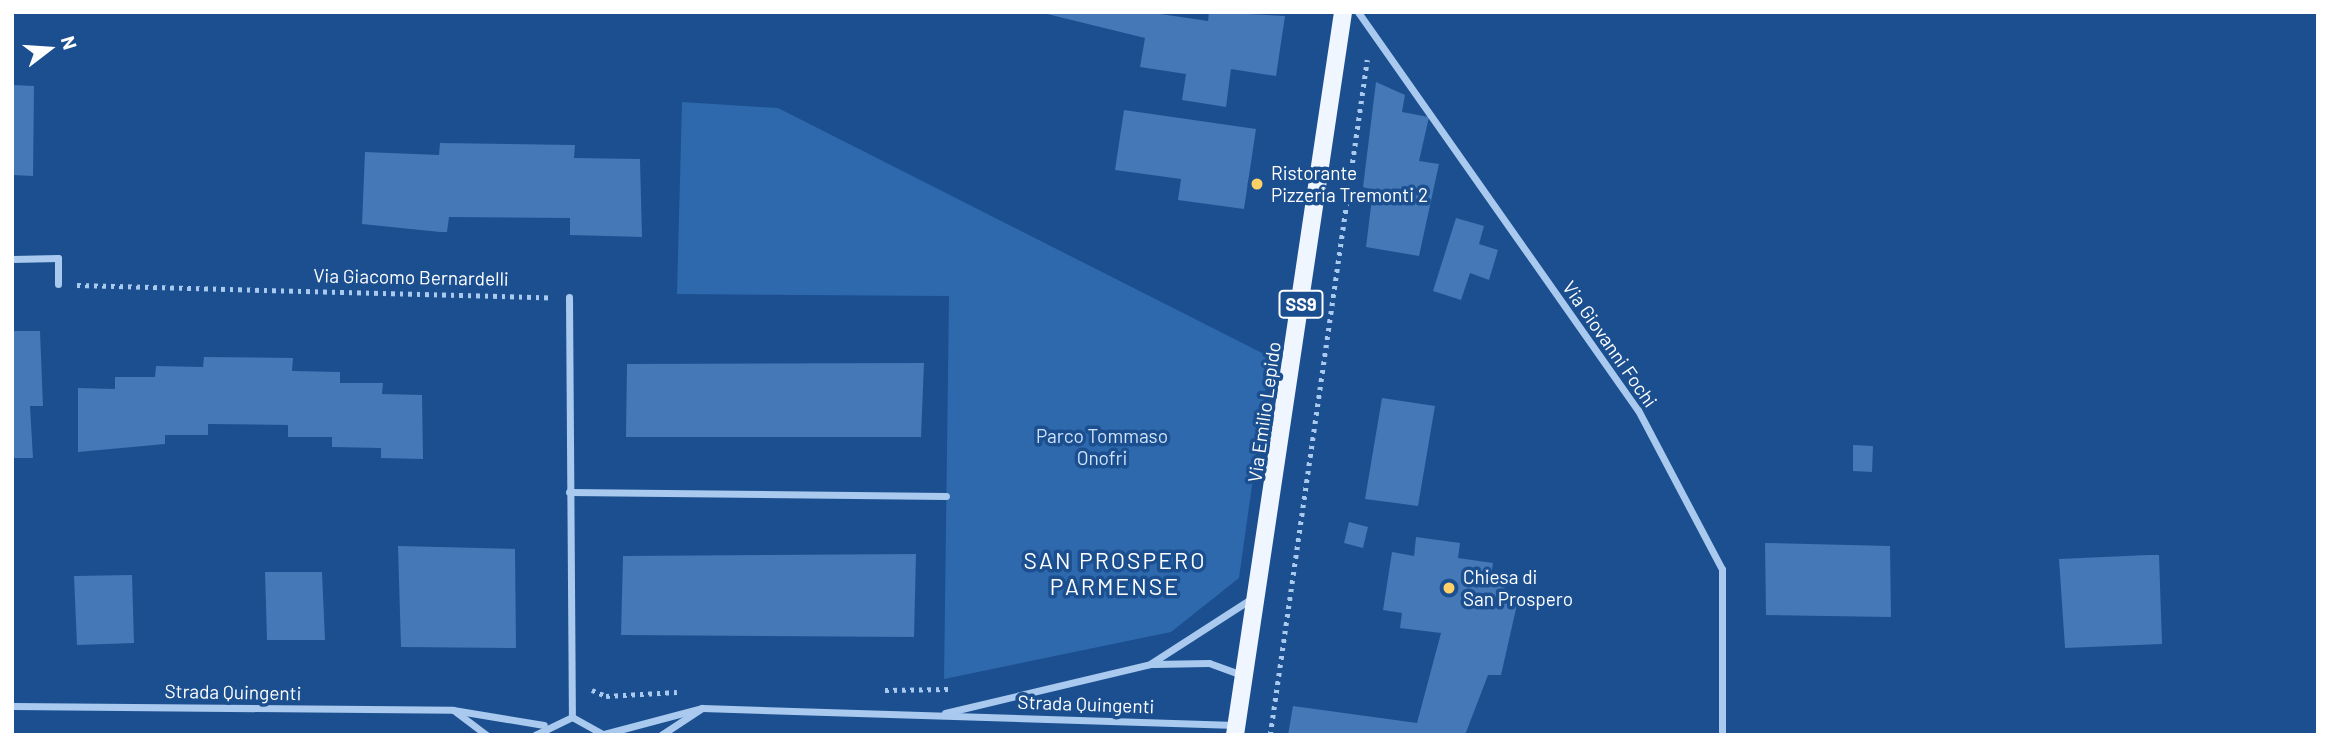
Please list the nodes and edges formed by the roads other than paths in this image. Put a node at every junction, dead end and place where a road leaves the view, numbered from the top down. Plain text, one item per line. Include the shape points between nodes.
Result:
1 (1343, 12) edge
2 (1358, 12) edge
3 (12, 259) edge
4 (58, 284) road end
5 (569, 297) road end
6 (569, 492) junction
7 (946, 495) dead end
8 (1258, 595) junction
9 (1150, 664) junction
10 (1244, 676) junction
11 (12, 706) edge
12 (702, 708) junction
13 (453, 710) junction
14 (934, 715) junction
15 (572, 717) junction
16 (544, 725) junction
17 (1236, 730) edge
18 (604, 734) edge
19 (487, 735) edge
20 (535, 735) edge
21 (661, 735) edge
22 (1722, 735) edge

1 - 8 main road, Via Emilio Lepido / SS9
2 - 22 street, Via Giovanni Fochi via 1638,410 1722,569
3 - 4 street via 58,258
5 - 6 street
6 - 7 street
6 - 15 street
8 - 9 street, Strada Quingenti
8 - 10 main road, Via Emilio Lepido / SS9
9 - 10 street, Strada Quingenti via 1209,663
9 - 14 street, Strada Quingenti
10 - 17 main road, Via Emilio Lepido / SS9
11 - 13 street, Strada Quingenti
12 - 14 street, Strada Quingenti
12 - 18 street, Strada Quingenti
12 - 21 street
13 - 16 street, Strada Quingenti
13 - 19 street
14 - 17 street, Strada Quingenti
15 - 16 street
15 - 18 street
16 - 20 street

